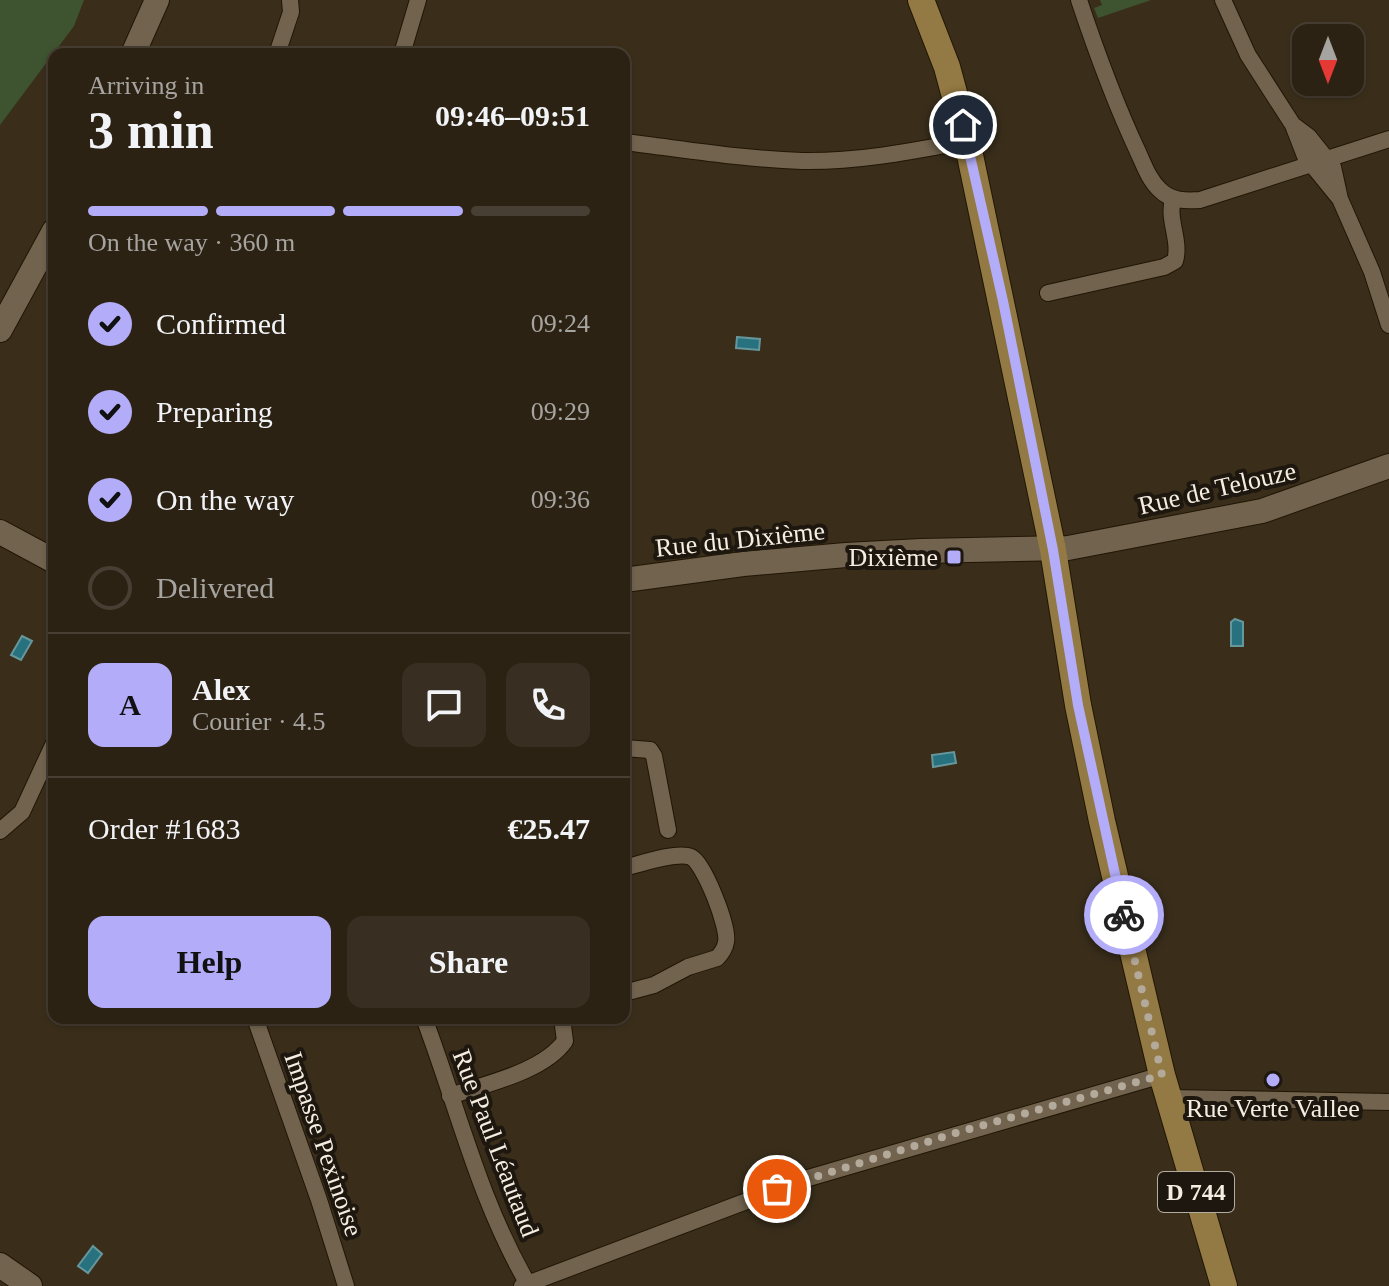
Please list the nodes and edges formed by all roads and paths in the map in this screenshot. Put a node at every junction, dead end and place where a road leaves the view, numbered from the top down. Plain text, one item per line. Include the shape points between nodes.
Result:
1 (157, 0) edge
2 (290, 0) edge
3 (418, 0) edge
4 (921, 0) edge
5 (1079, 0) edge
6 (1223, 0) edge
7 (136, 48) edge
8 (279, 48) edge
9 (404, 48) edge
10 (1389, 139) edge
11 (967, 141) junction
12 (630, 143) edge
13 (1320, 162) junction
14 (1173, 199) junction
15 (48, 242) edge
16 (1048, 293) dead end
17 (1389, 325) edge
18 (0, 330) edge
19 (1389, 466) edge
20 (0, 532) edge
21 (1053, 550) junction
22 (48, 558) edge
23 (630, 579) edge
24 (630, 748) edge
25 (48, 756) edge
26 (668, 830) dead end
27 (0, 831) edge
28 (630, 867) edge
29 (630, 991) edge
30 (257, 1024) edge
31 (426, 1024) edge
32 (563, 1024) edge
33 (1165, 1086) junction
34 (450, 1096) junction
35 (1389, 1102) edge
36 (0, 1265) edge
37 (525, 1285) edge
38 (30, 1286) edge
39 (346, 1286) edge
40 (1224, 1286) edge

1 - 7 street
2 - 8 street
3 - 9 street
4 - 11 main road, D 744
5 - 14 street via 1128,131 1146,169 1162,193
6 - 13 street via 1298,143
10 - 13 street
11 - 12 street via 857,159 803,161
11 - 21 main road, D 744
13 - 14 street via 1200,200
13 - 17 street via 1335,174
14 - 16 street via 1175,261
15 - 18 street
19 - 21 street, Rue de Telouze via 1262,511
20 - 22 street
21 - 23 street, Rue du Dixième via 846,555
21 - 33 main road, D 744 via 1093,777
24 - 26 street via 650,750 654,756
25 - 27 street via 22,812
28 - 29 street via 679,855 696,860 727,941 717,958
30 - 39 street, Impasse Pexinoise
31 - 34 street, Rue Paul Léautaud
32 - 34 street via 565,1041 550,1056
33 - 35 street
33 - 37 street via 805,1179
33 - 40 main road, D 744
34 - 37 street, Rue Paul Léautaud
36 - 38 street

